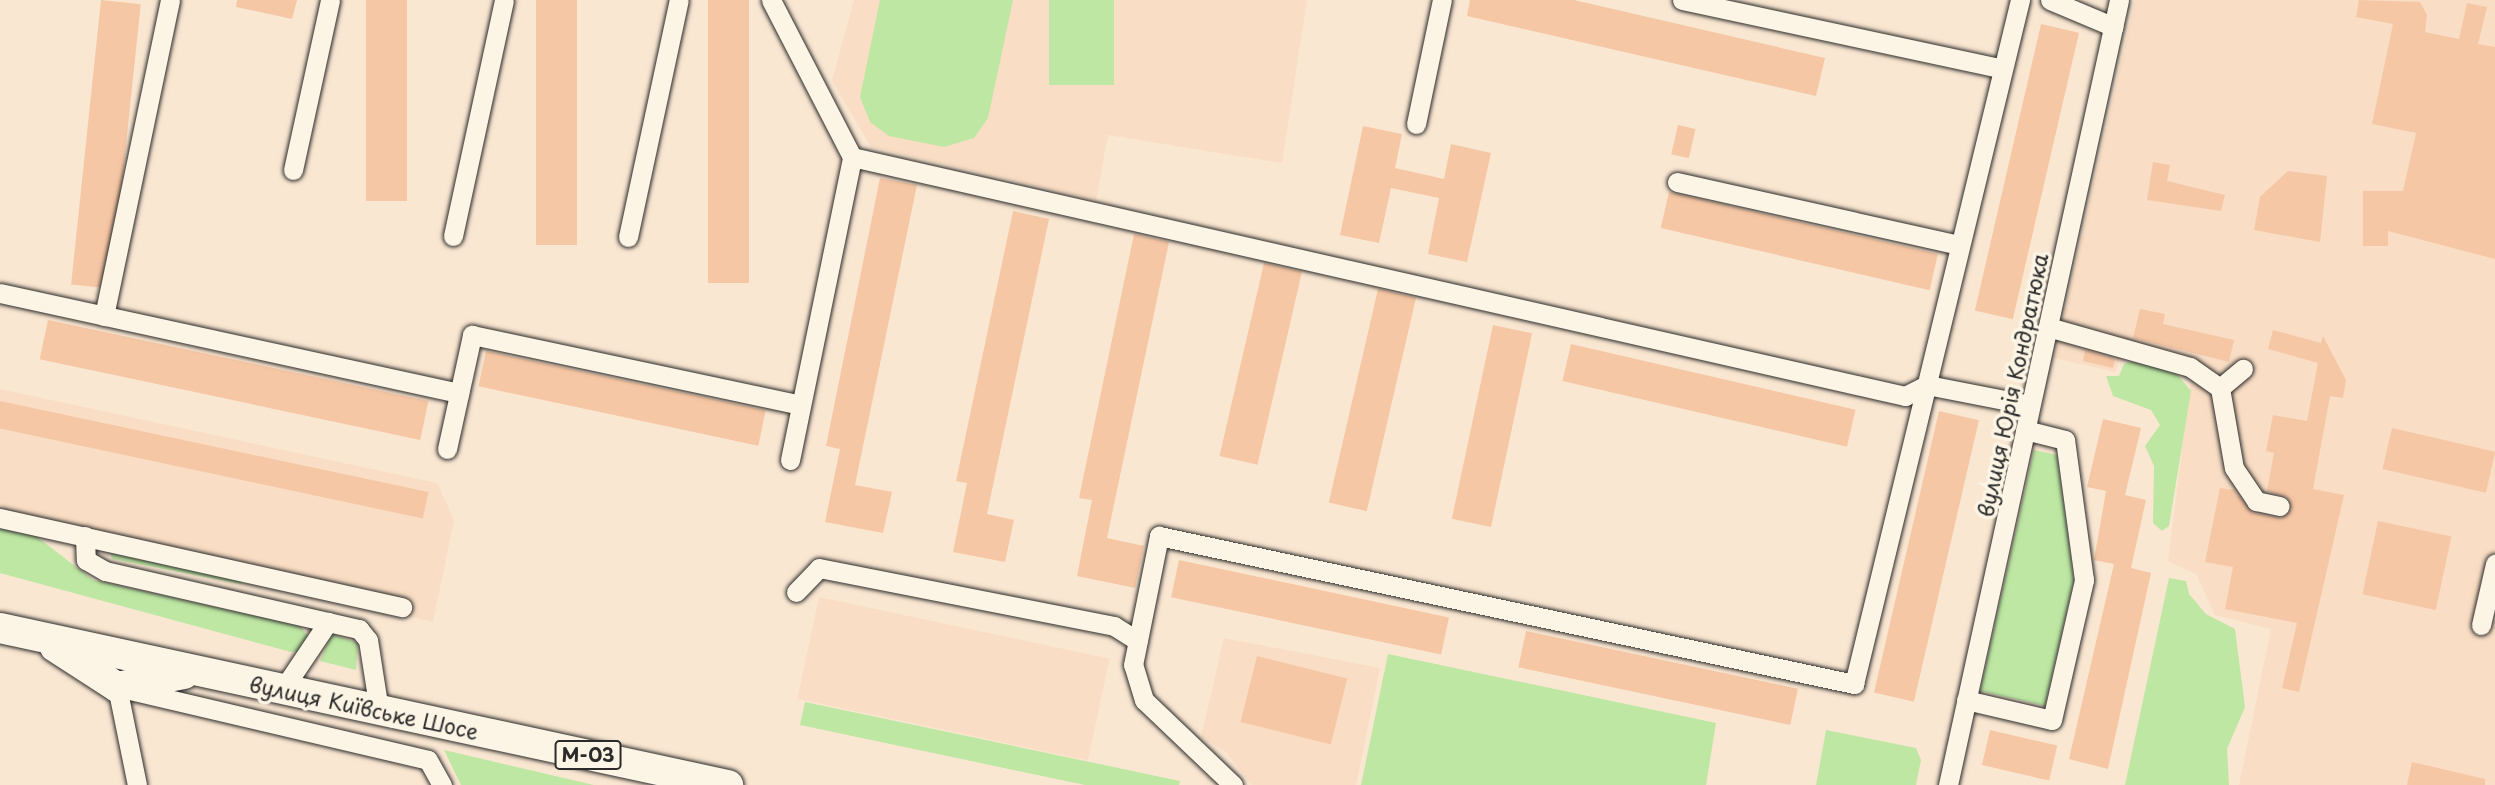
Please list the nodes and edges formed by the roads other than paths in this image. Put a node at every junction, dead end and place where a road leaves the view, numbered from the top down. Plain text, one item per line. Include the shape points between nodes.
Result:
1 (170, 0) edge
2 (330, 0) edge
3 (504, 0) edge
4 (679, 0) edge
5 (771, 0) edge
6 (1442, 0) edge
7 (1682, 0) edge
8 (2020, 0) edge
9 (2050, 0) edge
10 (2119, 0) edge
11 (2114, 27) junction
12 (2003, 69) junction
13 (1416, 124) dead end
14 (852, 157) junction
15 (293, 170) dead end
16 (1677, 181) dead end
17 (453, 236) dead end
18 (628, 237) dead end
19 (1958, 245) junction
20 (0, 293) edge
21 (103, 316) junction
22 (2048, 327) junction
23 (2243, 369) dead end
24 (1927, 385) junction
25 (2220, 388) junction
26 (459, 393) junction
27 (2030, 404) junction
28 (802, 405) junction
29 (2025, 430) junction
30 (447, 449) dead end
31 (790, 460) dead end
32 (2279, 506) dead end
33 (0, 517) edge
34 (85, 537) junction
35 (2495, 568) edge
36 (257, 575) junction
37 (796, 592) dead end
38 (251, 604) junction
39 (402, 607) dead end
40 (328, 622) junction
41 (2481, 625) dead end
42 (11, 631) edge
43 (1138, 640) junction
44 (221, 676) junction
45 (117, 687) junction
46 (283, 689) junction
47 (1966, 700) junction
48 (379, 710) junction
49 (1235, 755) dead end
50 (1229, 779) edge
51 (1949, 784) edge
52 (137, 785) edge
53 (442, 785) edge
54 (728, 785) edge

1 - 21 street
2 - 15 street
3 - 17 street
4 - 18 street
5 - 14 street
6 - 13 street
7 - 12 street
8 - 12 street
9 - 11 street
10 - 11 street, вулиця Юрія Кондратюка
11 - 22 street, вулиця Юрія Кондратюка
12 - 19 street
14 - 24 street via 1905,396
14 - 28 street
16 - 19 street
19 - 24 street
20 - 21 street
21 - 26 street
22 - 25 street via 2190,367
22 - 27 street, вулиця Юрія Кондратюка
23 - 25 street
24 - 27 street
24 - 43 street via 1854,684 1159,536
25 - 32 street via 2234,468 2256,501
26 - 28 street via 472,335
26 - 30 street
27 - 29 street, вулиця Юрія Кондратюка
28 - 31 street
29 - 47 street, вулиця Юрія Кондратюка
29 - 47 street via 2065,440 2084,580 2052,720
33 - 34 street
34 - 36 street
34 - 38 street via 83,554 97,569
35 - 41 street
36 - 38 street
36 - 39 street
37 - 43 street via 819,568 1114,626
38 - 40 street
40 - 46 street
40 - 48 street via 359,629 368,640
42 - 44 highway, вулиця Київське Шосе / М-03
42 - 45 highway via 60,649
43 - 50 street via 1133,665 1144,700
44 - 45 highway via 173,675
44 - 46 highway, вулиця Київське Шосе / М-03
45 - 52 street
45 - 53 street via 428,760
46 - 48 highway, вулиця Київське Шосе / М-03
47 - 51 street, вулиця Юрія Кондратюка
48 - 54 highway, вулиця Київське Шосе / М-03
49 - 50 street

